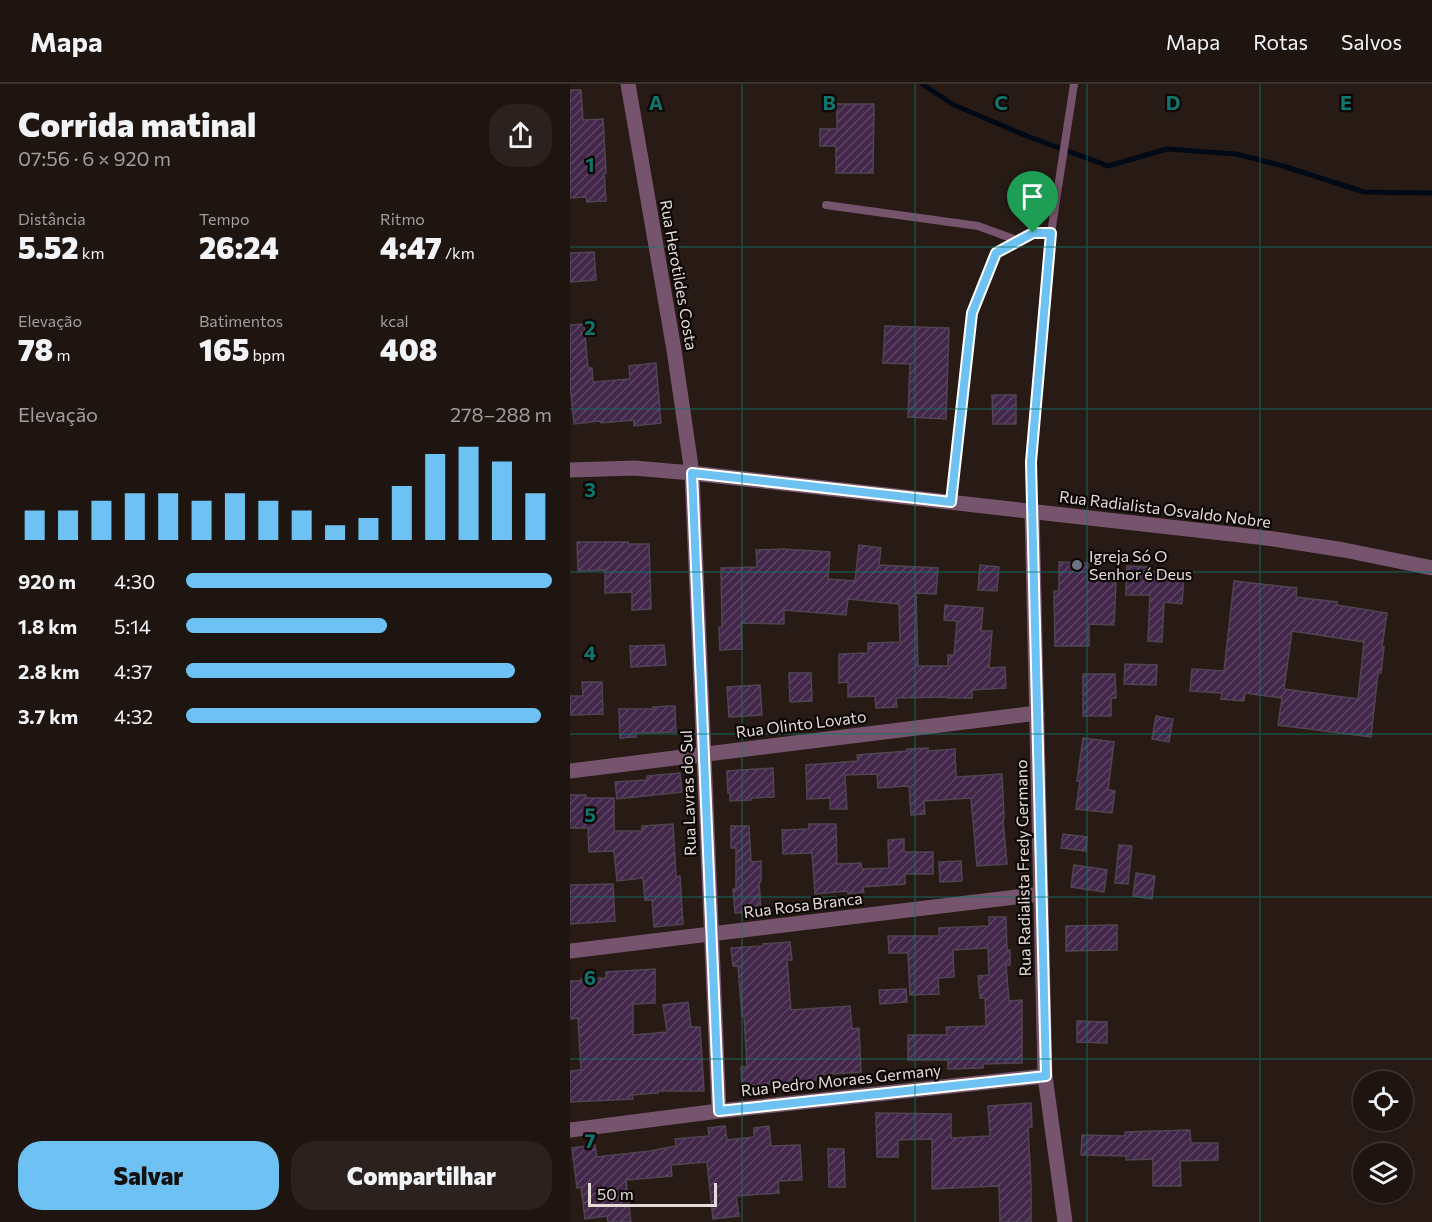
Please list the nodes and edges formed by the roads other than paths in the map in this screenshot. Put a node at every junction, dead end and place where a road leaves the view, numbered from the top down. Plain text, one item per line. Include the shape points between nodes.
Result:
1 (628, 84) edge
2 (1074, 84) edge
3 (826, 205) dead end
4 (1051, 233) junction
5 (1019, 241) junction
6 (570, 470) edge
7 (692, 473) junction
8 (951, 502) junction
9 (1032, 511) junction
10 (1432, 568) edge
11 (1037, 713) junction
12 (704, 754) junction
13 (570, 771) edge
14 (1041, 894) junction
15 (711, 934) junction
16 (570, 951) edge
17 (1046, 1076) junction
18 (719, 1111) junction
19 (570, 1130) edge
20 (1065, 1222) edge

1 - 7 street, Rua Herotildes Costa
2 - 4 lane
3 - 5 lane via 978,226
4 - 5 lane via 1033,233
4 - 9 lane via 1031,462
5 - 8 lane via 996,253 972,313
6 - 7 street, Rua Radialista Osvaldo Nobre via 634,468
7 - 8 street, Rua Radialista Osvaldo Nobre
7 - 12 street, Rua Lavras do Sul
8 - 9 street, Rua Radialista Osvaldo Nobre
9 - 10 street, Rua Radialista Osvaldo Nobre via 1274,539
9 - 11 street, Rua Radialista Fredy Germano
11 - 12 street, Rua Olinto Lovato
11 - 14 street, Rua Radialista Fredy Germano
12 - 13 street, Rua Olinto Lovato
12 - 15 street, Rua Lavras do Sul
14 - 15 street, Rua Rosa Branca
14 - 17 street, Rua Radialista Fredy Germano
15 - 16 street, Rua Rosa Branca
15 - 18 street, Rua Lavras do Sul
17 - 18 street, Rua Pedro Moraes Germany
17 - 20 street, Rua Radialista Fredy Germano
18 - 19 street, Rua Pedro Moraes Germany

